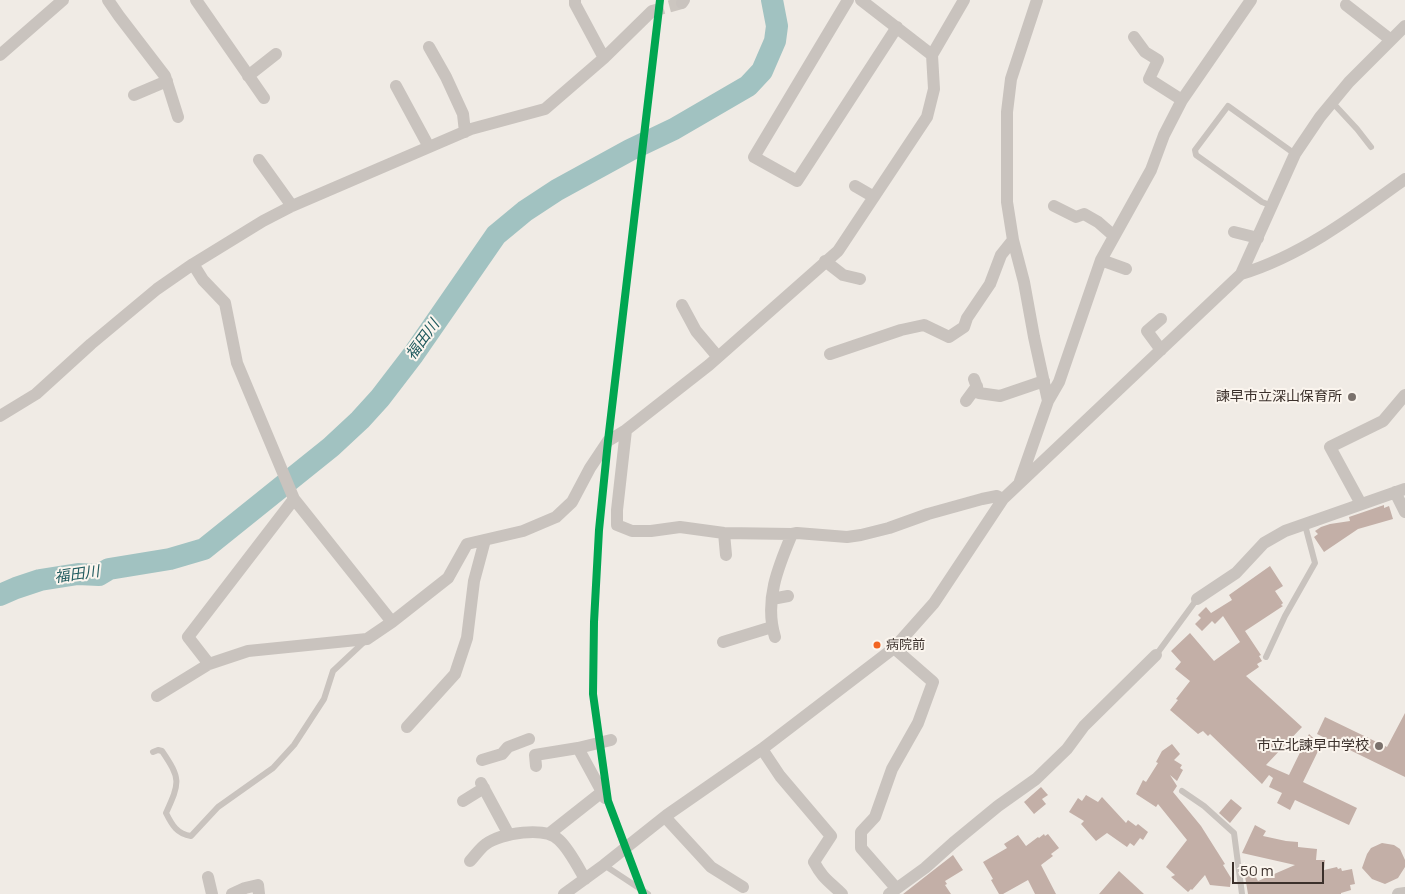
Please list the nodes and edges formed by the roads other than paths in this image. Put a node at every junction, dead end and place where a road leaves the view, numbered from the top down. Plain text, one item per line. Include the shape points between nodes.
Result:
1 (63, 0) edge
2 (108, 0) edge
3 (196, 0) edge
4 (848, 0) edge
5 (861, 0) edge
6 (964, 0) edge
7 (1038, 0) edge
8 (1251, 0) edge
9 (571, 1) edge
10 (876, 5) edge
11 (1346, 5) dead end
12 (652, 11) tunnel mouth
13 (1405, 26) edge
14 (896, 27) junction
15 (1134, 37) dead end
16 (1391, 40) junction
17 (429, 48) dead end
18 (276, 54) dead end
19 (932, 55) junction
20 (0, 56) edge
21 (604, 58) junction
22 (248, 76) junction
23 (167, 82) junction
24 (396, 86) dead end
25 (134, 95) dead end
26 (264, 98) dead end
27 (1182, 100) junction
28 (1332, 102) junction
29 (178, 117) dead end
30 (465, 132) junction
31 (429, 147) junction
32 (1370, 147) dead end
33 (1295, 154) junction
34 (259, 160) dead end
35 (1405, 179) edge
36 (855, 186) dead end
37 (874, 197) junction
38 (292, 206) junction
39 (1054, 206) dead end
40 (1272, 206) junction
41 (1234, 232) dead end
42 (1114, 236) junction
43 (1258, 238) junction
44 (1013, 240) junction
45 (1101, 260) junction
46 (825, 261) junction
47 (193, 264) junction
48 (1126, 269) dead end
49 (1241, 274) junction
50 (860, 280) dead end
51 (682, 305) dead end
52 (1161, 318) dead end
53 (1161, 350) junction
54 (830, 354) dead end
55 (718, 357) junction
56 (1044, 381) junction
57 (1405, 395) edge
58 (966, 401) dead end
59 (1048, 401) junction
60 (1, 416) edge
61 (626, 430) junction
62 (1019, 483) junction
63 (1400, 491) edge
64 (294, 499) junction
65 (1003, 499) junction
66 (1361, 504) junction
67 (1405, 512) edge
68 (1305, 525) junction
69 (724, 534) junction
70 (792, 534) junction
71 (485, 540) junction
72 (726, 555) dead end
73 (788, 596) dead end
74 (1197, 599) joint
75 (772, 600) junction
76 (392, 622) junction
77 (367, 638) junction
78 (723, 642) dead end
79 (894, 648) junction
80 (1156, 655) joint
81 (1266, 657) dead end
82 (209, 664) junction
83 (157, 696) dead end
84 (407, 727) dead end
85 (611, 740) dead end
86 (578, 748) junction
87 (762, 749) junction
88 (153, 752) dead end
89 (482, 760) dead end
90 (1182, 791) dead end
91 (463, 801) dead end
92 (665, 817) junction
93 (550, 834) junction
94 (509, 835) junction
95 (470, 861) dead end
96 (604, 865) junction
97 (208, 878) dead end
98 (585, 879) junction
99 (743, 887) dead end
100 (892, 891) edge
101 (235, 893) edge
102 (1405, 893) edge
103 (212, 894) edge
104 (259, 894) edge
105 (564, 894) edge
106 (648, 894) edge
107 (842, 894) edge
108 (1242, 894) edge
109 (1398, 894) edge

1 - 20 street
2 - 23 street
3 - 22 street
4 - 14 street via 754,157 797,181
5 - 10 street
6 - 19 street
7 - 44 street via 1010,79 1006,202
8 - 27 street
9 - 21 street
10 - 14 street
11 - 16 street
12 - 21 street
13 - 16 street
14 - 19 street
15 - 27 street via 1145,52 1158,60 1149,79
16 - 28 street
17 - 30 street via 463,114
18 - 22 street
19 - 37 street via 934,89 928,117
21 - 30 street via 545,109
22 - 26 street
23 - 25 street
23 - 29 street
24 - 31 street
27 - 42 street via 1151,170
28 - 32 lane
28 - 33 street
30 - 31 street
31 - 38 street
33 - 40 street
33 - 40 lane via 1228,106 1195,150 1196,155
34 - 38 street
35 - 49 street via 1338,228 1258,269
36 - 37 street
37 - 46 street via 838,250
38 - 47 street
39 - 42 street via 1076,217 1084,214
40 - 43 street
41 - 43 street
42 - 45 street
43 - 49 street
44 - 54 street via 1001,255 990,284 964,327 949,337 924,325
44 - 56 street
45 - 48 street
45 - 59 street via 1060,382
46 - 50 street via 843,276
46 - 55 street
47 - 60 street via 157,289 36,394
47 - 64 street via 225,304 236,363
49 - 53 street
51 - 55 street via 696,331
52 - 53 street via 1147,331
53 - 62 street
55 - 61 street
56 - 58 street via 1000,396 979,393 975,383
56 - 59 street
57 - 66 street via 1383,421 1330,447
59 - 62 street
61 - 69 street via 618,525 632,531 651,532 680,527
61 - 71 street via 608,441 572,502 556,517 523,531
62 - 65 street
63 - 66 street
63 - 67 street
64 - 76 street
64 - 82 street via 188,637
65 - 70 street via 997,496 982,499 861,535
65 - 79 street via 934,603
66 - 68 street
68 - 74 street via 1285,531 1264,543 1236,573
68 - 81 lane via 1315,563
69 - 70 street
69 - 72 street
70 - 75 street via 780,562
71 - 76 street via 467,544 448,578
71 - 84 street via 474,581 467,638 455,674
73 - 75 street
74 - 80 lane
75 - 78 street via 770,622 773,632
76 - 77 street
77 - 82 street via 248,651
77 - 88 lane via 333,671 324,699 294,745 273,768 218,807 191,836 181,834 169,820 166,813 177,790 178,779 162,751
79 - 87 street
79 - 100 street via 933,682 918,723 892,769 875,817 861,832 861,848
80 - 100 street via 1036,779
82 - 83 street
85 - 86 street
86 - 89 street via 536,761 528,737 508,747 502,754
86 - 93 street via 604,795
87 - 92 street
87 - 107 street via 780,776 832,836 814,862 828,883
90 - 108 lane via 1234,833
91 - 94 street via 483,786
92 - 96 street
92 - 99 street via 711,867
93 - 94 street
93 - 98 street via 560,840
94 - 95 street via 486,844
96 - 98 street
96 - 106 lane
97 - 103 street
98 - 105 street
101 - 104 street via 258,885
102 - 109 street

